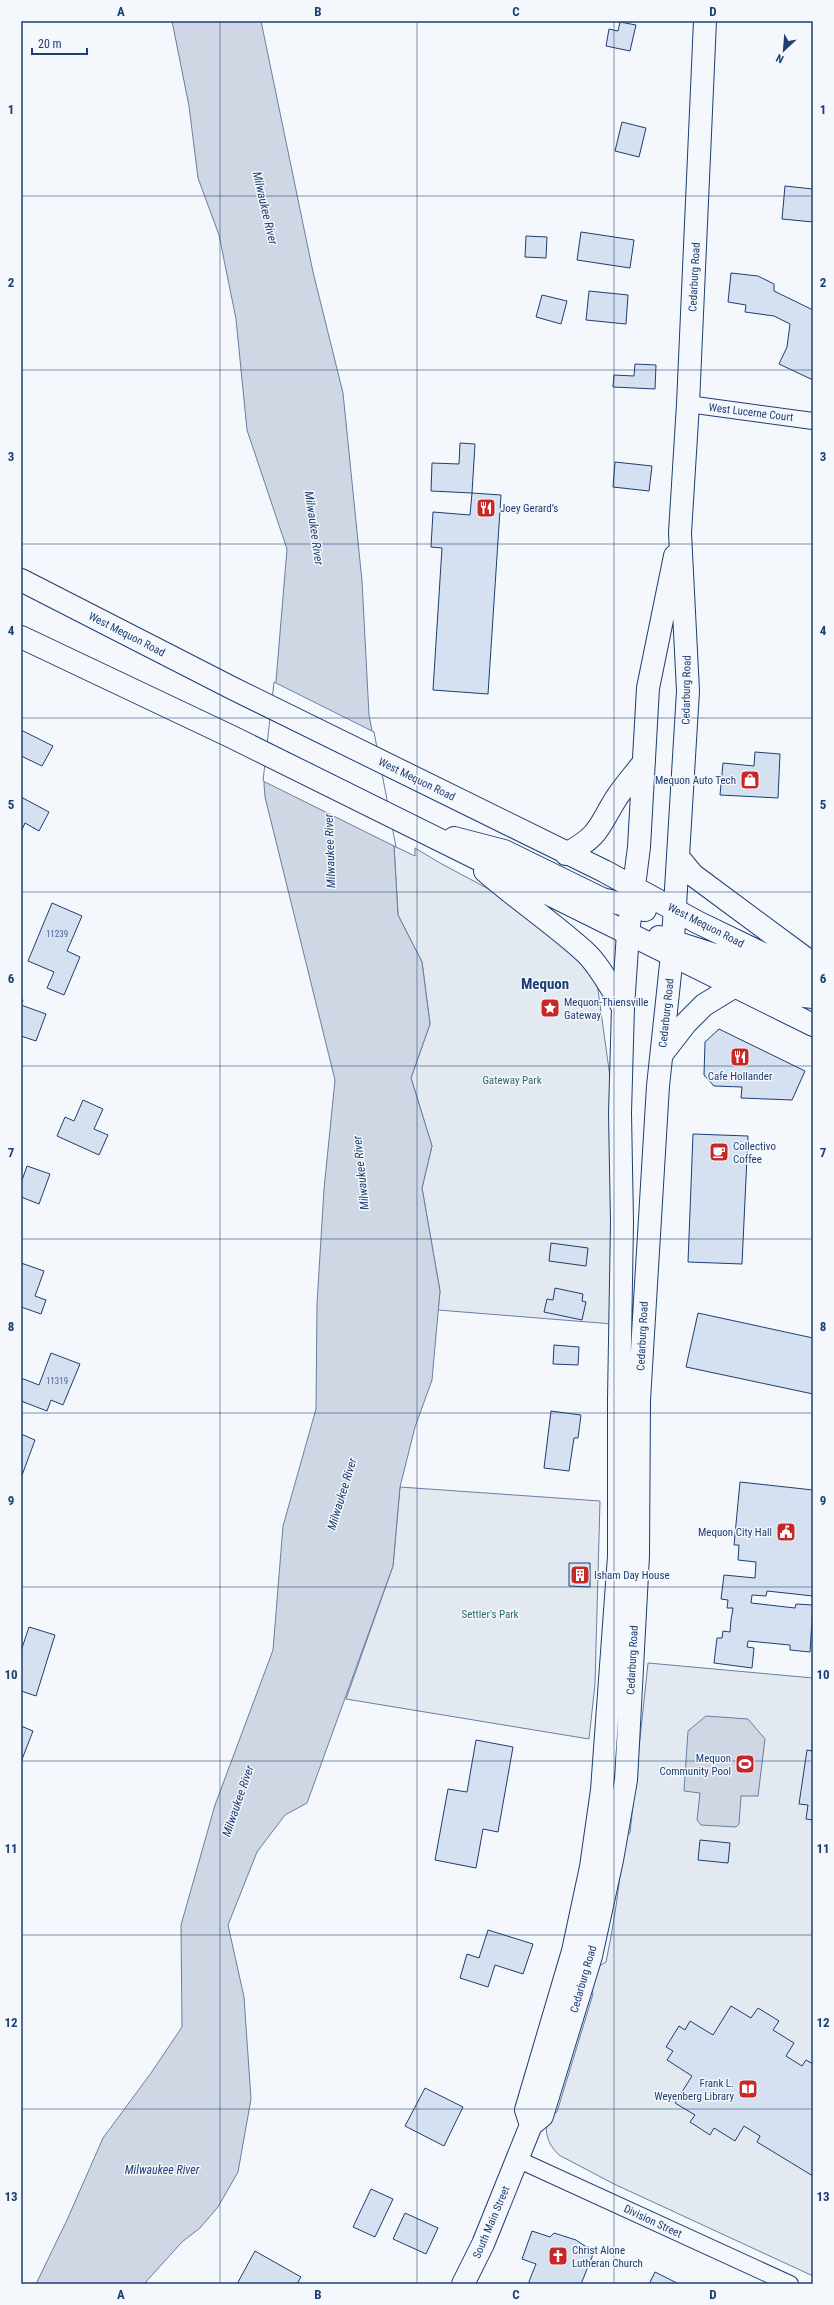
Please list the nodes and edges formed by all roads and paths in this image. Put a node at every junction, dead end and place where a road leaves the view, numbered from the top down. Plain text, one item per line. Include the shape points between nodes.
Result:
1 (706, 21) edge
2 (688, 404) junction
3 (813, 421) edge
4 (680, 533) junction
5 (21, 580) edge
6 (21, 637) edge
7 (644, 762) junction
8 (421, 832) junction
9 (466, 854) junction
10 (566, 854) junction
11 (678, 857) junction
12 (632, 897) junction
13 (674, 910) junction
14 (628, 933) junction
15 (672, 947) junction
16 (813, 966) edge
17 (813, 978) edge
18 (735, 986) junction
19 (813, 997) edge
20 (623, 1007) junction
21 (813, 1025) edge
22 (662, 1054) junction
23 (531, 2124) junction
24 (517, 2159) junction
25 (463, 2284) edge
26 (790, 2284) edge

1 - 2 main road, Cedarburg Road
2 - 3 street, West Lucerne Court
2 - 4 main road, Cedarburg Road
4 - 7 main road, Cedarburg Road via 648,688
4 - 11 main road, Cedarburg Road via 688,691
5 - 10 main road, West Mequon Road
6 - 8 main road via 232,737
7 - 10 main road via 617,798 602,827 590,840
7 - 12 main road, Cedarburg Road
8 - 9 main road
8 - 12 main road via 504,850 590,893
9 - 14 main road
9 - 20 main road via 513,896 585,952
10 - 12 main road, West Mequon Road
11 - 13 main road, Cedarburg Road
11 - 16 main road via 693,875
12 - 13 main road, West Mequon Road
12 - 14 main road, Cedarburg Road
13 - 15 main road, Cedarburg Road
13 - 17 main road, West Mequon Road
14 - 15 main road
14 - 20 main road, Cedarburg Road
15 - 18 main road
15 - 19 main road via 724,958 804,996
15 - 22 main road, Cedarburg Road
18 - 21 main road
18 - 22 main road via 704,1005
20 - 23 main road, Cedarburg Road via 620,1113 622,1222 618,1398 619,1556 602,1790 591,1868 573,1951 526,2110
22 - 23 main road, Cedarburg Road via 638,1400 638,1556 626,1780 591,1956 542,2116
23 - 24 main road, Cedarburg Road
24 - 25 main road, South Main Street via 483,2244
24 - 26 street, Division Street

